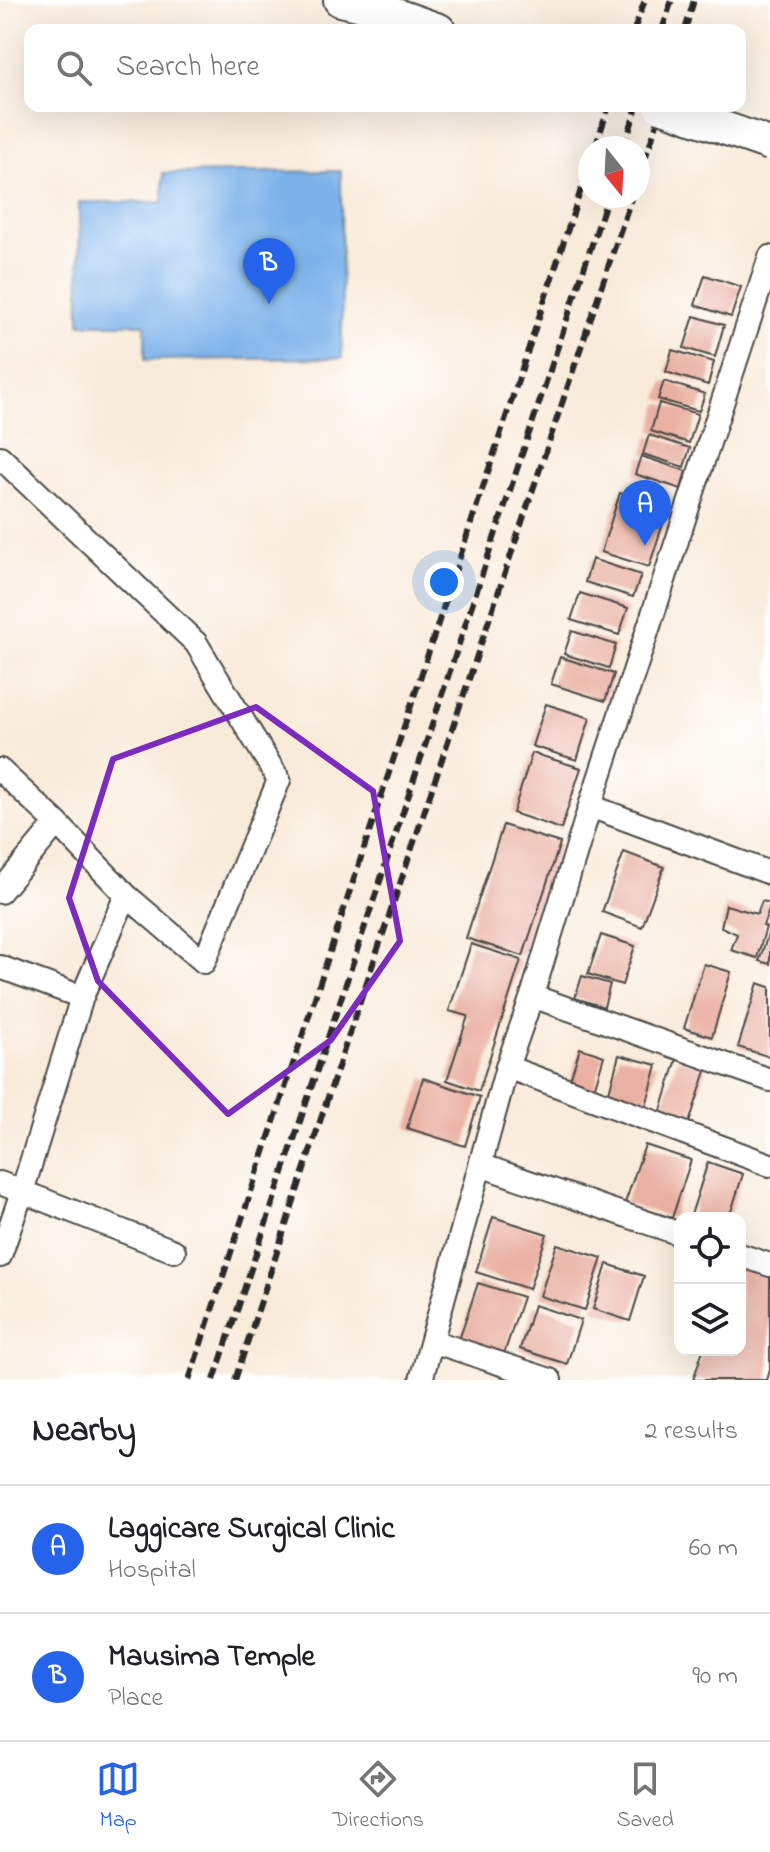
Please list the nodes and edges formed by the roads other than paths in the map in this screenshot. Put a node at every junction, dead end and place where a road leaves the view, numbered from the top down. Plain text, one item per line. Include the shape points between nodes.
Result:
1 (340, 0) edge
2 (422, 24) edge
3 (677, 112) edge
4 (770, 144) edge
5 (770, 257) edge
6 (0, 457) edge
7 (0, 770) edge
8 (590, 806) junction
9 (57, 823) junction
10 (770, 873) edge
11 (0, 892) edge
12 (126, 895) junction
13 (0, 967) edge
14 (532, 996) junction
15 (82, 997) junction
16 (507, 1067) junction
17 (770, 1080) edge
18 (480, 1165) junction
19 (770, 1165) edge
20 (0, 1183) edge
21 (22, 1192) junction
22 (674, 1232) edge
23 (174, 1251) dead end
24 (0, 1256) edge
25 (746, 1257) edge
26 (770, 1265) edge
27 (432, 1341) junction
28 (421, 1380) edge
29 (550, 1380) edge

1 - 2 main road
3 - 4 main road, bridge
5 - 8 street
6 - 12 street via 196,643 279,780 204,962
7 - 9 street
8 - 10 street
8 - 14 street
9 - 11 street
9 - 12 street
12 - 15 street
13 - 15 street
14 - 16 street
14 - 17 street
15 - 21 street
16 - 18 street
16 - 19 street
18 - 22 street
18 - 27 street
20 - 21 street
21 - 23 street
21 - 24 street
25 - 26 street
27 - 28 street
27 - 29 street

